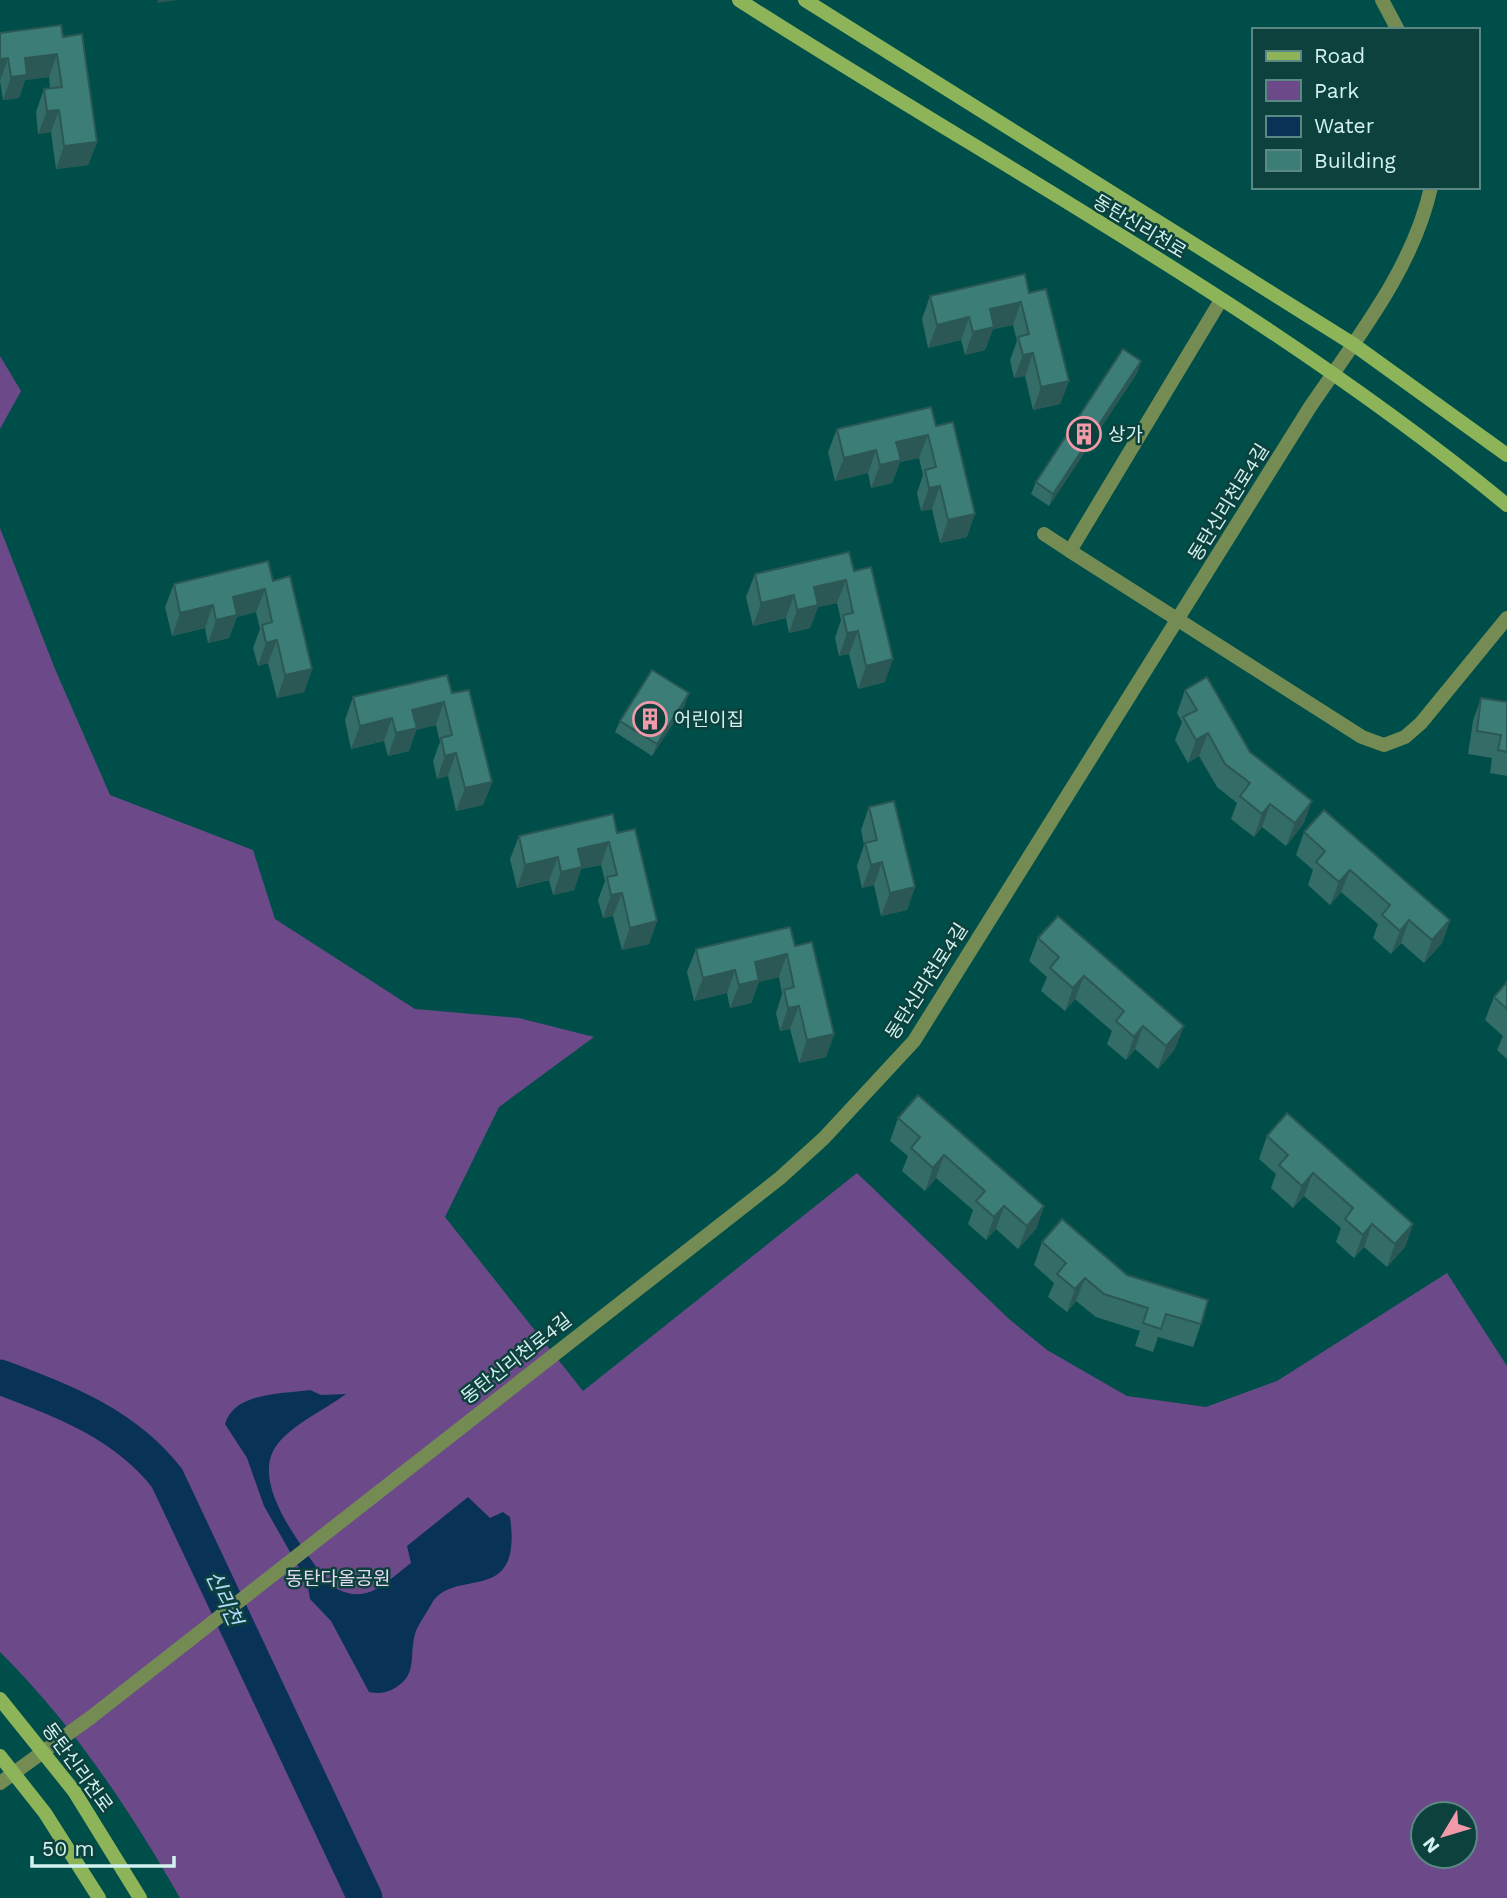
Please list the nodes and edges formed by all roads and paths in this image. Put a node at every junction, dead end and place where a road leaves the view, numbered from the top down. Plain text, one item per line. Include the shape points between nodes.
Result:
1 (739, 0) edge
2 (805, 0) edge
3 (1382, 0) edge
4 (1397, 28) edge
5 (1431, 189) edge
6 (1222, 300) junction
7 (1353, 344) junction
8 (1332, 374) junction
9 (1507, 455) edge
10 (1507, 505) edge
11 (1045, 534) dead end
12 (1070, 551) junction
13 (1507, 618) edge
14 (1177, 619) junction
15 (0, 1699) edge
16 (44, 1751) junction
17 (0, 1756) edge
18 (14, 1773) junction
19 (0, 1783) edge
20 (99, 1898) edge
21 (140, 1898) edge

1 - 6 main road, 동탄신리천로
2 - 7 main road, 동탄신리천로
3 - 4 street
5 - 7 street, 동탄신리천로4길 via 1408,255
6 - 8 main road, 동탄신리천로
6 - 12 street
7 - 8 street, 동탄신리천로4길
7 - 9 main road, 동탄신리천로
8 - 10 main road, 동탄신리천로
8 - 14 street, 동탄신리천로4길
11 - 12 street
12 - 14 street
13 - 14 street via 1421,723 1405,737 1384,745 1362,737
14 - 16 street, 동탄신리천로4길 via 914,1041 864,1096 780,1178
15 - 16 main road, 동탄신리천로
16 - 18 street, 동탄신리천로4길
16 - 21 main road, 동탄신리천로 via 97,1825
17 - 18 main road
18 - 19 street, 동탄신리천로4길
18 - 20 main road

